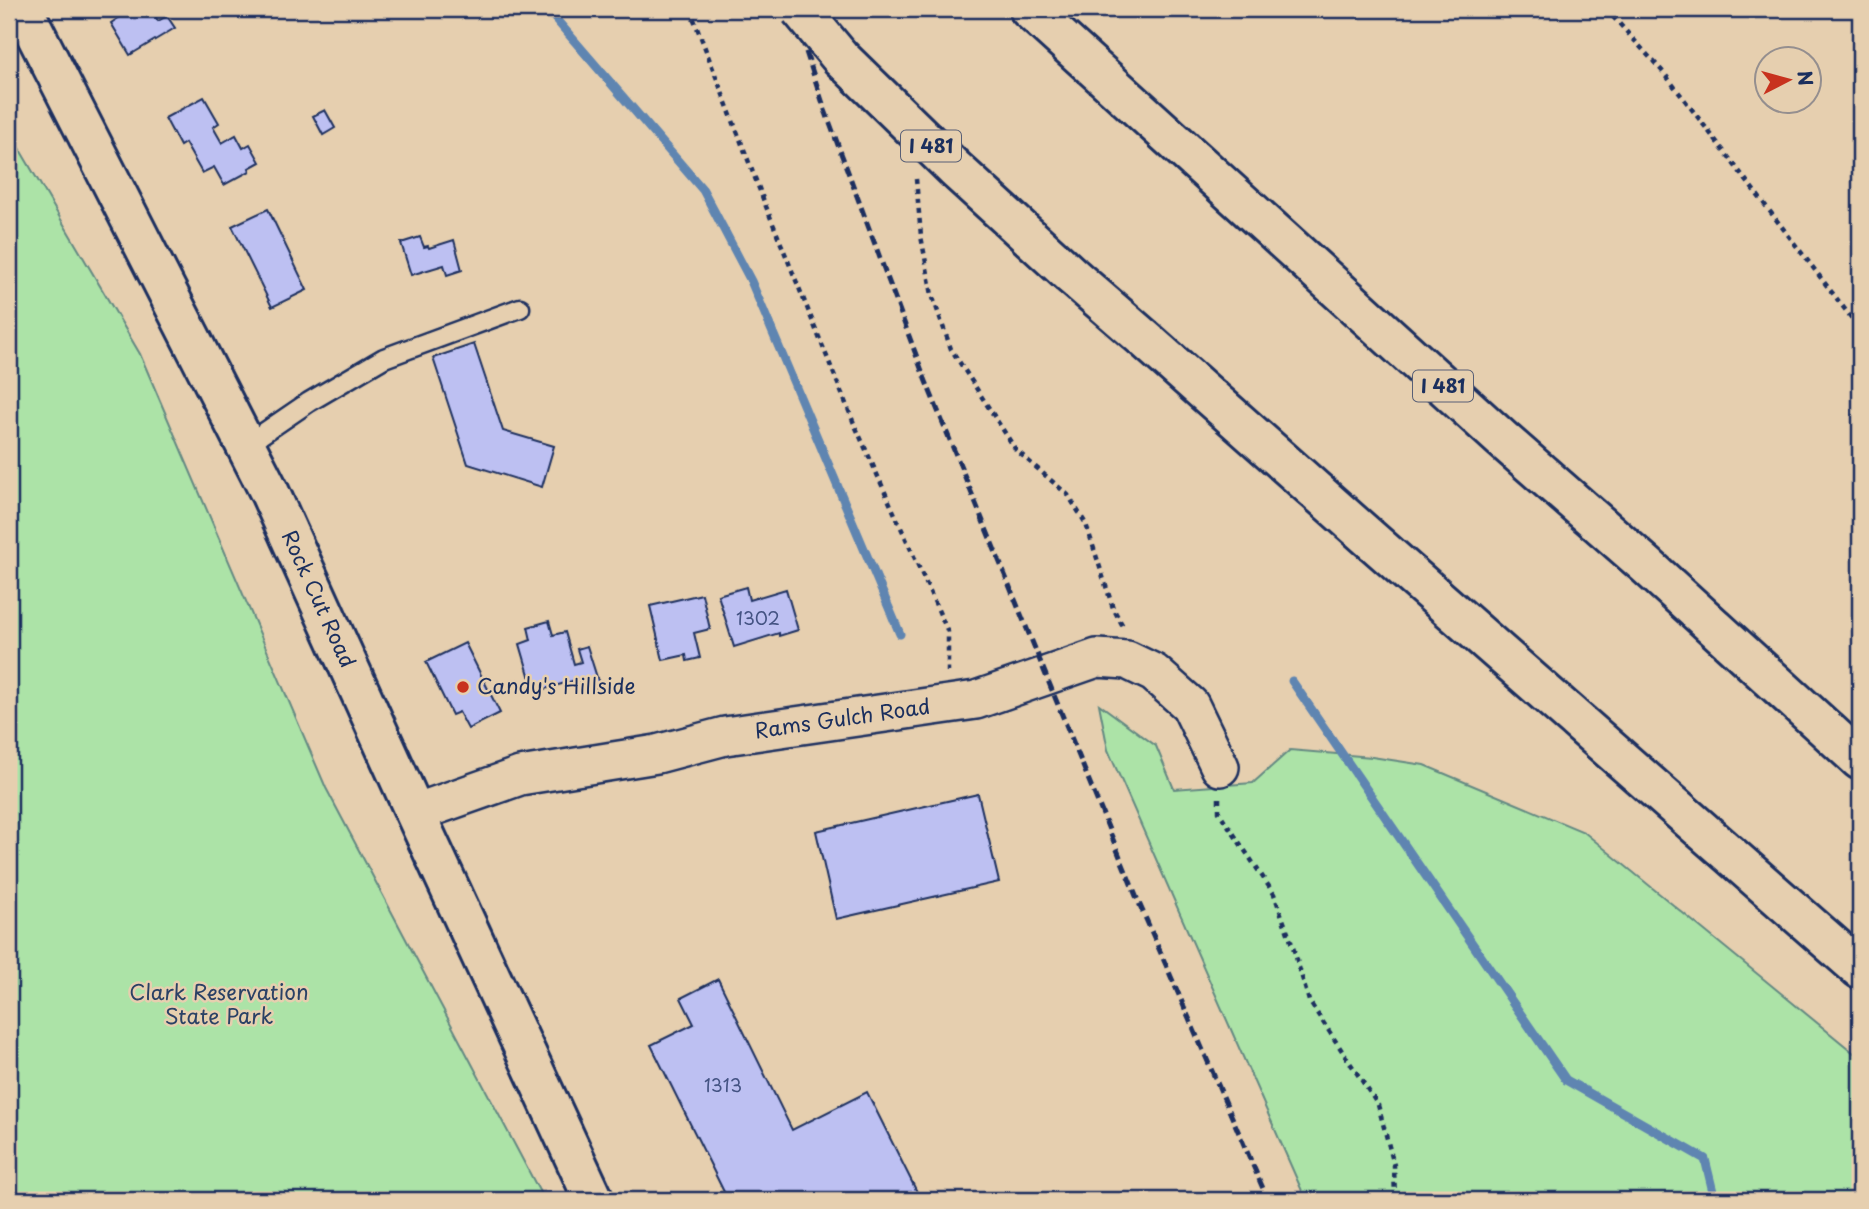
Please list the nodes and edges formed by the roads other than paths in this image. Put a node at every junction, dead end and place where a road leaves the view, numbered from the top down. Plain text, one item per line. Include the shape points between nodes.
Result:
1 (23, 9) edge
2 (800, 9) edge
3 (1029, 9) edge
4 (520, 308) dead end
5 (246, 445) junction
6 (1860, 760) edge
7 (1220, 767) road end
8 (415, 813) junction
9 (1860, 969) edge
10 (594, 1200) edge

1 - 5 main road, Rock Cut Road
2 - 9 main road, I 481, bridge via 840,57 1070,275
3 - 6 main road, I 481
4 - 5 lane via 384,358
5 - 8 main road, Rock Cut Road
7 - 8 street, Rams Gulch Road via 1190,705 1154,673 1127,660 1097,659 976,700 725,736 657,754 520,776
8 - 10 main road, Rock Cut Road

